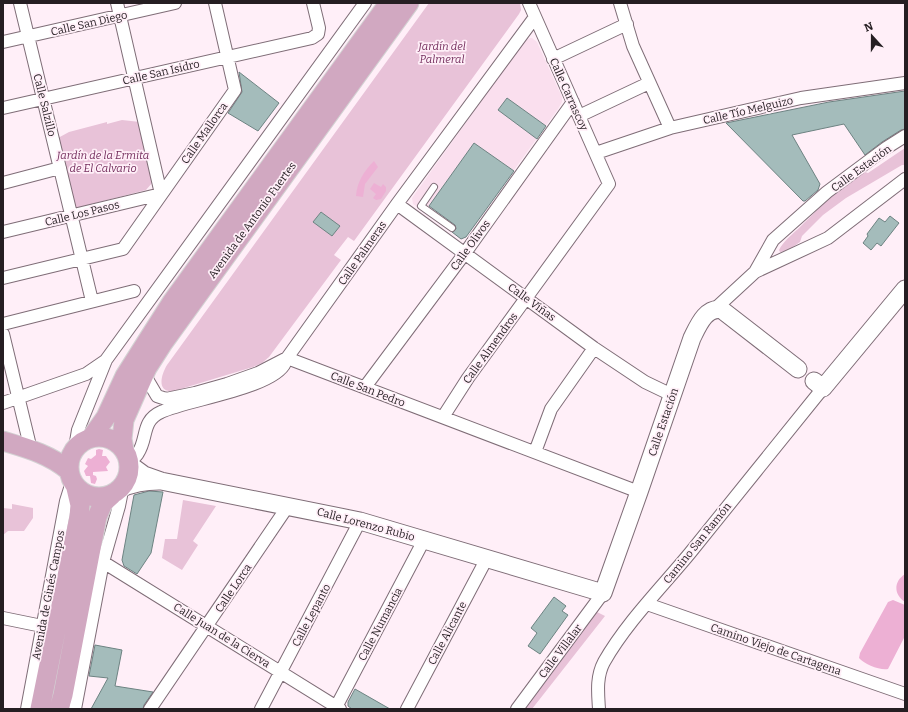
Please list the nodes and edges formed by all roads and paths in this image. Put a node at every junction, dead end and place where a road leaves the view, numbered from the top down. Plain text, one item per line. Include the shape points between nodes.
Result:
1 (20, 3) edge
2 (117, 3) edge
3 (175, 3) edge
4 (215, 3) edge
5 (313, 3) edge
6 (365, 3) edge
7 (389, 3) edge
8 (409, 3) edge
9 (530, 3) edge
10 (620, 3) edge
11 (120, 16) junction
12 (534, 17) junction
13 (627, 24) junction
14 (28, 37) junction
15 (3, 42) edge
16 (227, 56) junction
17 (553, 59) junction
18 (134, 78) junction
19 (649, 83) junction
20 (905, 83) edge
21 (43, 99) junction
22 (573, 102) junction
23 (3, 108) edge
24 (579, 116) junction
25 (670, 128) junction
26 (905, 136) edge
27 (596, 153) junction
28 (60, 168) junction
29 (905, 179) edge
30 (3, 183) edge
31 (610, 184) joint
32 (434, 187) dead end
33 (161, 194) junction
34 (397, 204) junction
35 (72, 216) junction
36 (452, 228) dead end
37 (3, 232) edge
38 (465, 253) junction
39 (82, 258) junction
40 (755, 272) junction
41 (3, 278) edge
42 (905, 289) edge
43 (134, 291) dead end
44 (526, 298) junction
45 (92, 301) junction
46 (716, 308) junction
47 (3, 324) edge
48 (3, 334) edge
49 (594, 348) junction
50 (287, 358) junction
51 (106, 360) junction
52 (798, 369) dead end
53 (144, 374) junction
54 (8, 376) edge
55 (819, 385) joint
56 (364, 387) junction
57 (672, 395) junction
58 (19, 398) junction
59 (3, 403) edge
60 (443, 417) junction
61 (91, 438) junction
62 (3, 441) edge
63 (75, 448) junction
64 (36, 451) junction
65 (535, 452) junction
66 (127, 458) junction
67 (72, 480) junction
68 (161, 481) junction
69 (116, 492) junction
70 (639, 492) junction
71 (288, 506) junction
72 (360, 521) junction
73 (424, 540) junction
74 (487, 558) junction
75 (103, 562) junction
76 (603, 593) junction
77 (647, 604) junction
78 (3, 618) edge
79 (42, 626) junction
80 (207, 626) junction
81 (281, 672) junction
82 (905, 694) edge
83 (337, 708) edge
84 (27, 709) edge
85 (40, 709) edge
86 (59, 709) edge
87 (75, 709) edge
88 (150, 709) edge
89 (261, 709) edge
90 (407, 709) edge
91 (517, 709) edge
92 (599, 709) edge

1 - 14 street, Calle Salzillo
2 - 11 street
3 - 11 street, Calle San Diego
4 - 16 street, Calle Mallorca
5 - 16 street, Calle San Isidro via 319,28 318,34 312,38
6 - 51 street
7 - 61 main road, Avenida de Antonio Fuertes via 172,302 125,376 106,417
8 - 53 main road, Avenida de Antonio Fuertes via 167,337
9 - 12 street, Calle Carrascoy
10 - 13 street
11 - 14 street, Calle San Diego
11 - 18 street
12 - 17 street, Calle Carrascoy
12 - 34 street, Calle Palmeras
13 - 17 street
13 - 19 street via 633,46
14 - 15 street, Calle San Diego
14 - 21 street, Calle Salzillo
16 - 18 street, Calle San Isidro
16 - 33 street, Calle Mallorca via 235,90
17 - 22 street, Calle Carrascoy
18 - 21 street, Calle San Isidro
18 - 33 street
19 - 24 street
19 - 25 street
20 - 25 street, Calle Tío Melguizo via 801,98
21 - 23 street, Calle San Isidro
21 - 28 street, Calle Salzillo
22 - 24 street, Calle Carrascoy
22 - 38 street, Calle Olivos
24 - 27 street, Calle Carrascoy
25 - 27 street, Calle Tío Melguizo
26 - 40 street, Calle Estación via 827,192 773,240
27 - 31 street, Calle Carrascoy
28 - 30 street
28 - 35 street, Calle Salzillo
29 - 40 street, Calle Estación via 828,238
31 - 44 street, Calle Almendros
32 - 36 lane via 421,206
33 - 35 street, Calle Los Pasos
33 - 39 street, Calle Mallorca via 124,249
34 - 38 street, Calle Viñas
34 - 50 street, Calle Palmeras
35 - 37 street, Calle Los Pasos
35 - 39 street, Calle Salzillo
38 - 44 street, Calle Viñas
38 - 56 street, Calle Olivos
39 - 41 street
39 - 45 street, Calle Salzillo
40 - 46 street, Calle Estación
42 - 55 main road
43 - 45 street
44 - 49 street, Calle Viñas
44 - 60 street, Calle Almendros
45 - 47 street
46 - 52 main road
46 - 57 main road, Calle Estación via 703,318 692,338
48 - 54 street
49 - 57 street, Calle Viñas via 645,382
49 - 65 street via 551,408
50 - 53 street, Calle Palmeras via 233,382 166,400 157,396
50 - 56 street, Calle San Pedro
50 - 66 street via 283,368 260,382 162,412 152,418 148,422 135,457
51 - 58 street via 86,374
51 - 63 street via 78,430
53 - 66 main road, Avenida de Antonio Fuertes via 124,420 122,439
54 - 58 street
55 - 77 street, Camino San Ramón
56 - 60 street, Calle San Pedro
57 - 70 main road, Calle Estación
58 - 59 street
58 - 64 street
60 - 65 street, Calle San Pedro
61 - 63 main road
61 - 66 main road via 106,437 114,441
62 - 64 main road
63 - 64 main road via 69,451
63 - 67 main road via 69,460
64 - 67 main road via 60,463
65 - 70 street, Calle San Pedro
66 - 68 main road, Calle Lorenzo Rubio via 144,475
66 - 69 main road via 129,473 126,482
67 - 69 main road via 83,494 92,497 102,498
67 - 79 street, Avenida de Ginés Campos
67 - 85 main road, Avenida de Ginés Campos via 80,505 79,517
68 - 69 main road via 144,481
68 - 71 main road, Calle Lorenzo Rubio
69 - 75 street via 121,496
69 - 86 main road via 103,503 97,517
70 - 76 main road, Calle Estación
71 - 72 main road, Calle Lorenzo Rubio
71 - 80 street, Calle Lorca
72 - 73 main road, Calle Lorenzo Rubio
72 - 81 street, Calle Lepanto
73 - 74 main road, Calle Lorenzo Rubio
73 - 83 street, Calle Numancia
74 - 76 main road, Calle Lorenzo Rubio
74 - 90 street, Calle Alicante
75 - 80 street, Calle Juan de la Cierva
75 - 87 street
76 - 91 street, Calle Villalar
77 - 82 street, Camino Viejo de Cartagena
77 - 92 street, Camino San Ramón via 604,662 599,674
78 - 79 street
79 - 84 street, Avenida de Ginés Campos
80 - 81 street, Calle Juan de la Cierva
80 - 88 street, Calle Lorca
81 - 83 street, Calle Juan de la Cierva
81 - 89 street, Calle Lepanto

